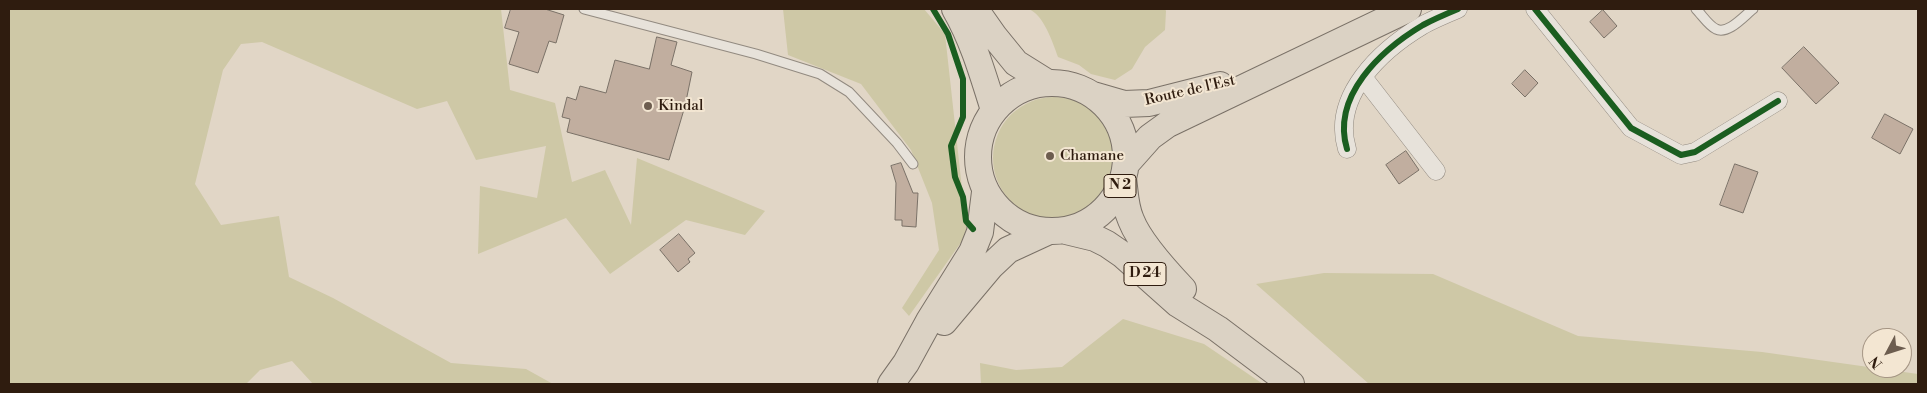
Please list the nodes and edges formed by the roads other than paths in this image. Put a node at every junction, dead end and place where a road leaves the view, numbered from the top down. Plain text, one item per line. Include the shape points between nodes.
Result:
1 (584, 9) edge
2 (955, 9) edge
3 (975, 9) edge
4 (1458, 9) edge
5 (1535, 9) edge
6 (1696, 9) edge
7 (1753, 9) edge
8 (1414, 14) edge
9 (1288, 66) junction
10 (1363, 77) junction
11 (1048, 83) junction
12 (1091, 94) junction
13 (1778, 101) dead end
14 (994, 110) junction
15 (1347, 149) dead end
16 (913, 164) dead end
17 (1125, 171) junction
18 (1436, 171) dead end
19 (986, 192) junction
20 (1056, 231) junction
21 (1218, 329) junction
22 (906, 362) junction
23 (891, 384) edge
24 (1291, 384) edge

1 - 16 lane via 820,74 849,92
2 - 14 main road via 979,64
3 - 11 main road via 1016,62
4 - 8 street
5 - 13 street via 1631,128 1681,155 1695,152
6 - 7 lane via 1714,29 1722,31
8 - 9 main road, Route de l'Est / N 2
8 - 10 street
9 - 12 main road, Route de l'Est / N 2 via 1150,103 1124,104
9 - 17 main road, Route de l'Est / N 2 via 1168,124 1150,137
10 - 15 street via 1343,120
10 - 18 street
11 - 12 main road, N 2 via 1070,85
11 - 14 main road, N 2 via 1028,86 1009,96
12 - 17 main road, N 2 via 1107,107 1118,124 1125,144
14 - 19 main road, N 2 via 983,128 977,149 978,171
17 - 20 main road, N 2 via 1115,197 1102,213 1085,224
17 - 21 main road, D 24 via 1126,204 1131,222 1158,262
19 - 20 main road, N 2 via 1001,212 1022,226
19 - 22 main road, N 2 via 980,232 972,252
20 - 21 main road, D 24 via 1095,238 1106,244 1178,304
20 - 22 main road, N 2 via 1008,250
21 - 24 main road, D 24
22 - 23 main road, N 2

